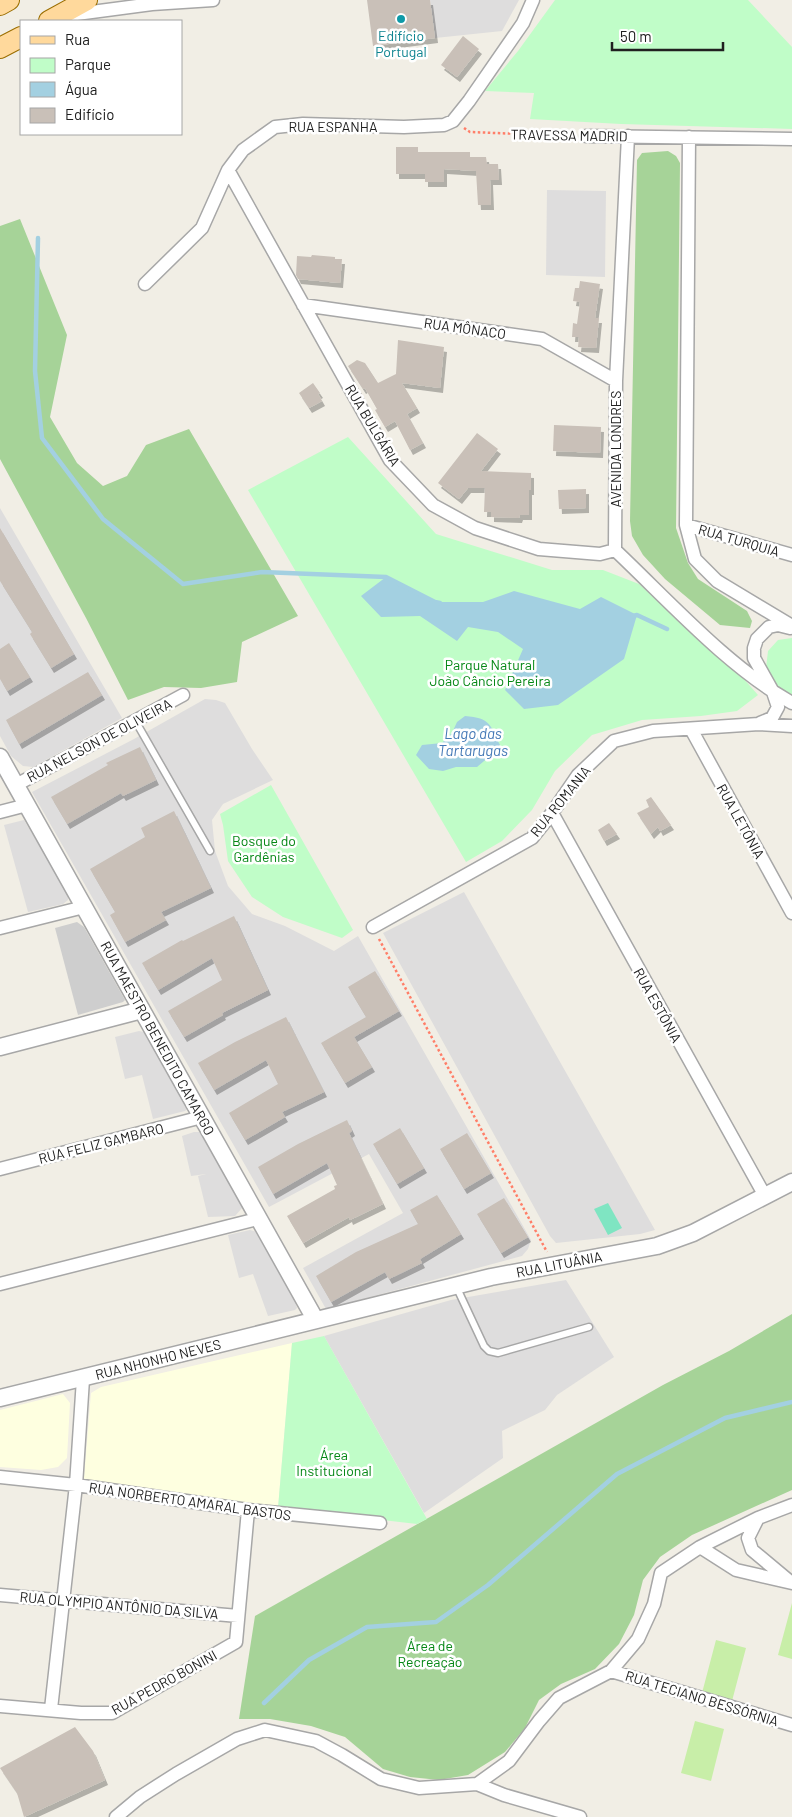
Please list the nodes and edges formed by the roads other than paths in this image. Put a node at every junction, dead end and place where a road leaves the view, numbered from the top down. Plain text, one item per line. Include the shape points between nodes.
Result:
1 (9, 0) edge
2 (87, 0) edge
3 (213, 0) edge
4 (533, 0) edge
5 (147, 2) edge
6 (0, 5) edge
7 (53, 19) edge
8 (20, 38) edge
9 (0, 48) edge
10 (586, 136) road end
11 (628, 136) junction
12 (689, 137) junction
13 (792, 139) edge
14 (228, 170) junction
15 (145, 284) dead end
16 (304, 304) junction
17 (616, 381) junction
18 (686, 525) junction
19 (615, 550) junction
20 (792, 555) edge
21 (792, 627) edge
22 (773, 692) junction
23 (182, 696) dead end
24 (792, 703) edge
25 (136, 722) junction
26 (759, 724) junction
27 (792, 726) edge
28 (691, 729) junction
29 (0, 757) edge
30 (16, 785) junction
31 (27, 805) junction
32 (0, 812) edge
33 (552, 813) junction
34 (210, 851) dead end
35 (84, 907) junction
36 (792, 913) edge
37 (0, 928) edge
38 (373, 928) road end
39 (142, 1010) junction
40 (0, 1047) edge
41 (202, 1117) junction
42 (0, 1169) edge
43 (792, 1182) edge
44 (765, 1196) junction
45 (257, 1219) junction
46 (0, 1284) edge
47 (455, 1285) junction
48 (315, 1319) junction
49 (589, 1327) dead end
50 (83, 1379) junction
51 (0, 1398) edge
52 (0, 1477) edge
53 (76, 1485) junction
54 (792, 1504) edge
55 (248, 1510) junction
56 (758, 1518) junction
57 (380, 1523) dead end
58 (700, 1547) junction
59 (791, 1582) edge
60 (0, 1595) edge
61 (64, 1600) junction
62 (238, 1616) junction
63 (611, 1671) junction
64 (0, 1706) edge
65 (51, 1709) junction
66 (792, 1725) edge
67 (477, 1784) junction
68 (116, 1817) edge
69 (580, 1817) edge

1 - 6 main road
2 - 7 main road
3 - 5 street
4 - 14 street, RUA ESPANHA via 523,23 453,121 444,125 404,127 303,124 275,127 243,150
5 - 7 street
8 - 9 main road
10 - 11 street, TRAVESSA MADRID
11 - 12 street, TRAVESSA MADRID
11 - 17 street, AVENIDA LONDRES
12 - 13 street, TRAVESSA MADRID
12 - 18 street
14 - 15 street, RUA ESPANHA via 202,228
14 - 16 street, RUA BULGÁRIA
16 - 17 street, RUA MÔNACO via 542,339
16 - 19 street, RUA BULGÁRIA via 390,460 433,504 476,528 539,549 600,554
17 - 19 street, AVENIDA LONDRES
18 - 20 street, RUA TURQUIA
18 - 21 street via 695,559 717,581
19 - 22 street via 714,645
21 - 22 street via 778,625 770,628 757,639 754,648 754,658
22 - 24 street
22 - 26 street via 778,707 772,718
23 - 25 street, RUA NELSON DE OLIVEIRA
25 - 30 street, RUA NELSON DE OLIVEIRA
25 - 34 lane
26 - 27 street, RUA ROMANIA
26 - 28 street, RUA ROMANIA
28 - 33 street, RUA ROMANIA via 653,731 614,741 578,775
28 - 36 street, RUA LETÔNIA
29 - 30 street, RUA MAESTRO BENEDITO CAMARGO
30 - 31 street, RUA MAESTRO BENEDITO CAMARGO
31 - 32 street
31 - 35 street, RUA MAESTRO BENEDITO CAMARGO
33 - 38 street, RUA ROMANIA via 532,838
33 - 44 street, RUA ESTÔNIA
35 - 37 street
35 - 39 street, RUA MAESTRO BENEDITO CAMARGO
39 - 40 street
39 - 41 street, RUA MAESTRO BENEDITO CAMARGO
41 - 42 street, RUA FELIZ GAMBARO
41 - 45 street, RUA MAESTRO BENEDITO CAMARGO
43 - 44 street, RUA LITUÂNIA
44 - 47 street, RUA LITUÂNIA via 682,1238 657,1246
45 - 46 street
45 - 48 street, RUA MAESTRO BENEDITO CAMARGO
47 - 48 street, RUA LITUÂNIA
47 - 49 lane via 484,1346 493,1352
48 - 50 street, RUA NHONHO NEVES
50 - 51 street, RUA NHONHO NEVES
50 - 53 street
52 - 53 street, RUA NORBERTO AMARAL BASTOS
53 - 55 street, RUA NORBERTO AMARAL BASTOS
53 - 61 street
54 - 56 street
55 - 57 street, RUA NORBERTO AMARAL BASTOS
55 - 62 street
56 - 58 street
56 - 59 street via 748,1538 752,1550
58 - 59 street via 736,1570
58 - 63 street via 662,1573 654,1604 638,1639
60 - 61 street, RUA OLYMPIO ANTÔNIO DA SILVA
61 - 62 street, RUA OLYMPIO ANTÔNIO DA SILVA
61 - 65 street
62 - 65 street, RUA PEDRO BONINI via 236,1642 112,1713
63 - 66 street, RUA TECIANO BESSÓRNIA
63 - 67 street via 559,1698 508,1761
64 - 65 street, RUA PEDRO BONINI
67 - 68 street via 419,1788 381,1779 316,1742 265,1730 237,1739 176,1774
67 - 69 street

